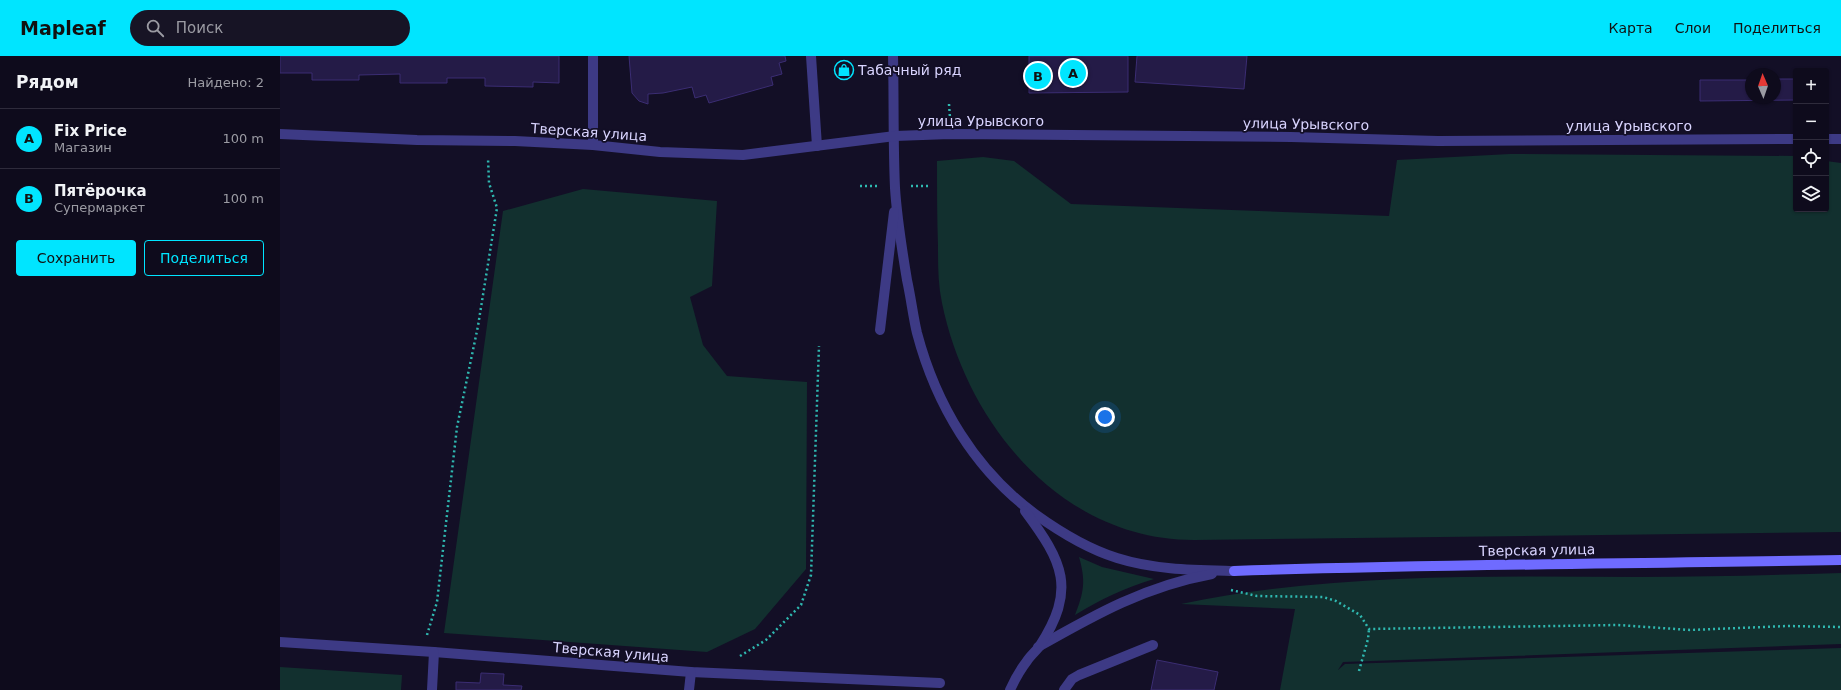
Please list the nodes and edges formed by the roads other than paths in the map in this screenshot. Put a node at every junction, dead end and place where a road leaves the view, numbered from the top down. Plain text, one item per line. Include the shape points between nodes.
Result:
1 (593, 56) edge
2 (811, 56) edge
3 (892, 56) edge
4 (280, 134) edge
5 (894, 136) junction
6 (1793, 139) edge
7 (1829, 139) edge
8 (1841, 139) edge
9 (593, 146) junction
10 (817, 146) junction
11 (896, 195) junction
12 (880, 330) dead end
13 (1019, 503) junction
14 (1841, 560) edge
15 (1234, 571) junction
16 (280, 642) edge
17 (1153, 645) dead end
18 (1038, 647) junction
19 (434, 652) junction
20 (691, 672) junction
21 (940, 683) dead end
22 (432, 690) edge
23 (689, 690) edge
24 (1010, 690) edge
25 (1064, 690) edge

1 - 9 street
2 - 10 street
3 - 5 street
4 - 9 street, Тверская улица
5 - 6 street, улица Урывского via 950,134 1438,141
5 - 10 street, Тверская улица
5 - 11 street
7 - 8 street
9 - 10 street, Тверская улица via 660,152 737,154
11 - 12 street
11 - 13 street via 916,330 936,389 948,414 971,450 988,472
13 - 15 street via 1059,531 1116,558 1170,568
13 - 18 street via 1045,537 1055,557 1063,586 1061,603
14 - 15 street, Тверская улица via 1549,563
15 - 18 street via 1201,576 1135,595
16 - 19 street, Тверская улица
17 - 25 street via 1079,675
18 - 24 street via 1016,677
19 - 20 street, Тверская улица
19 - 22 street
20 - 21 street, Тверская улица
20 - 23 street

